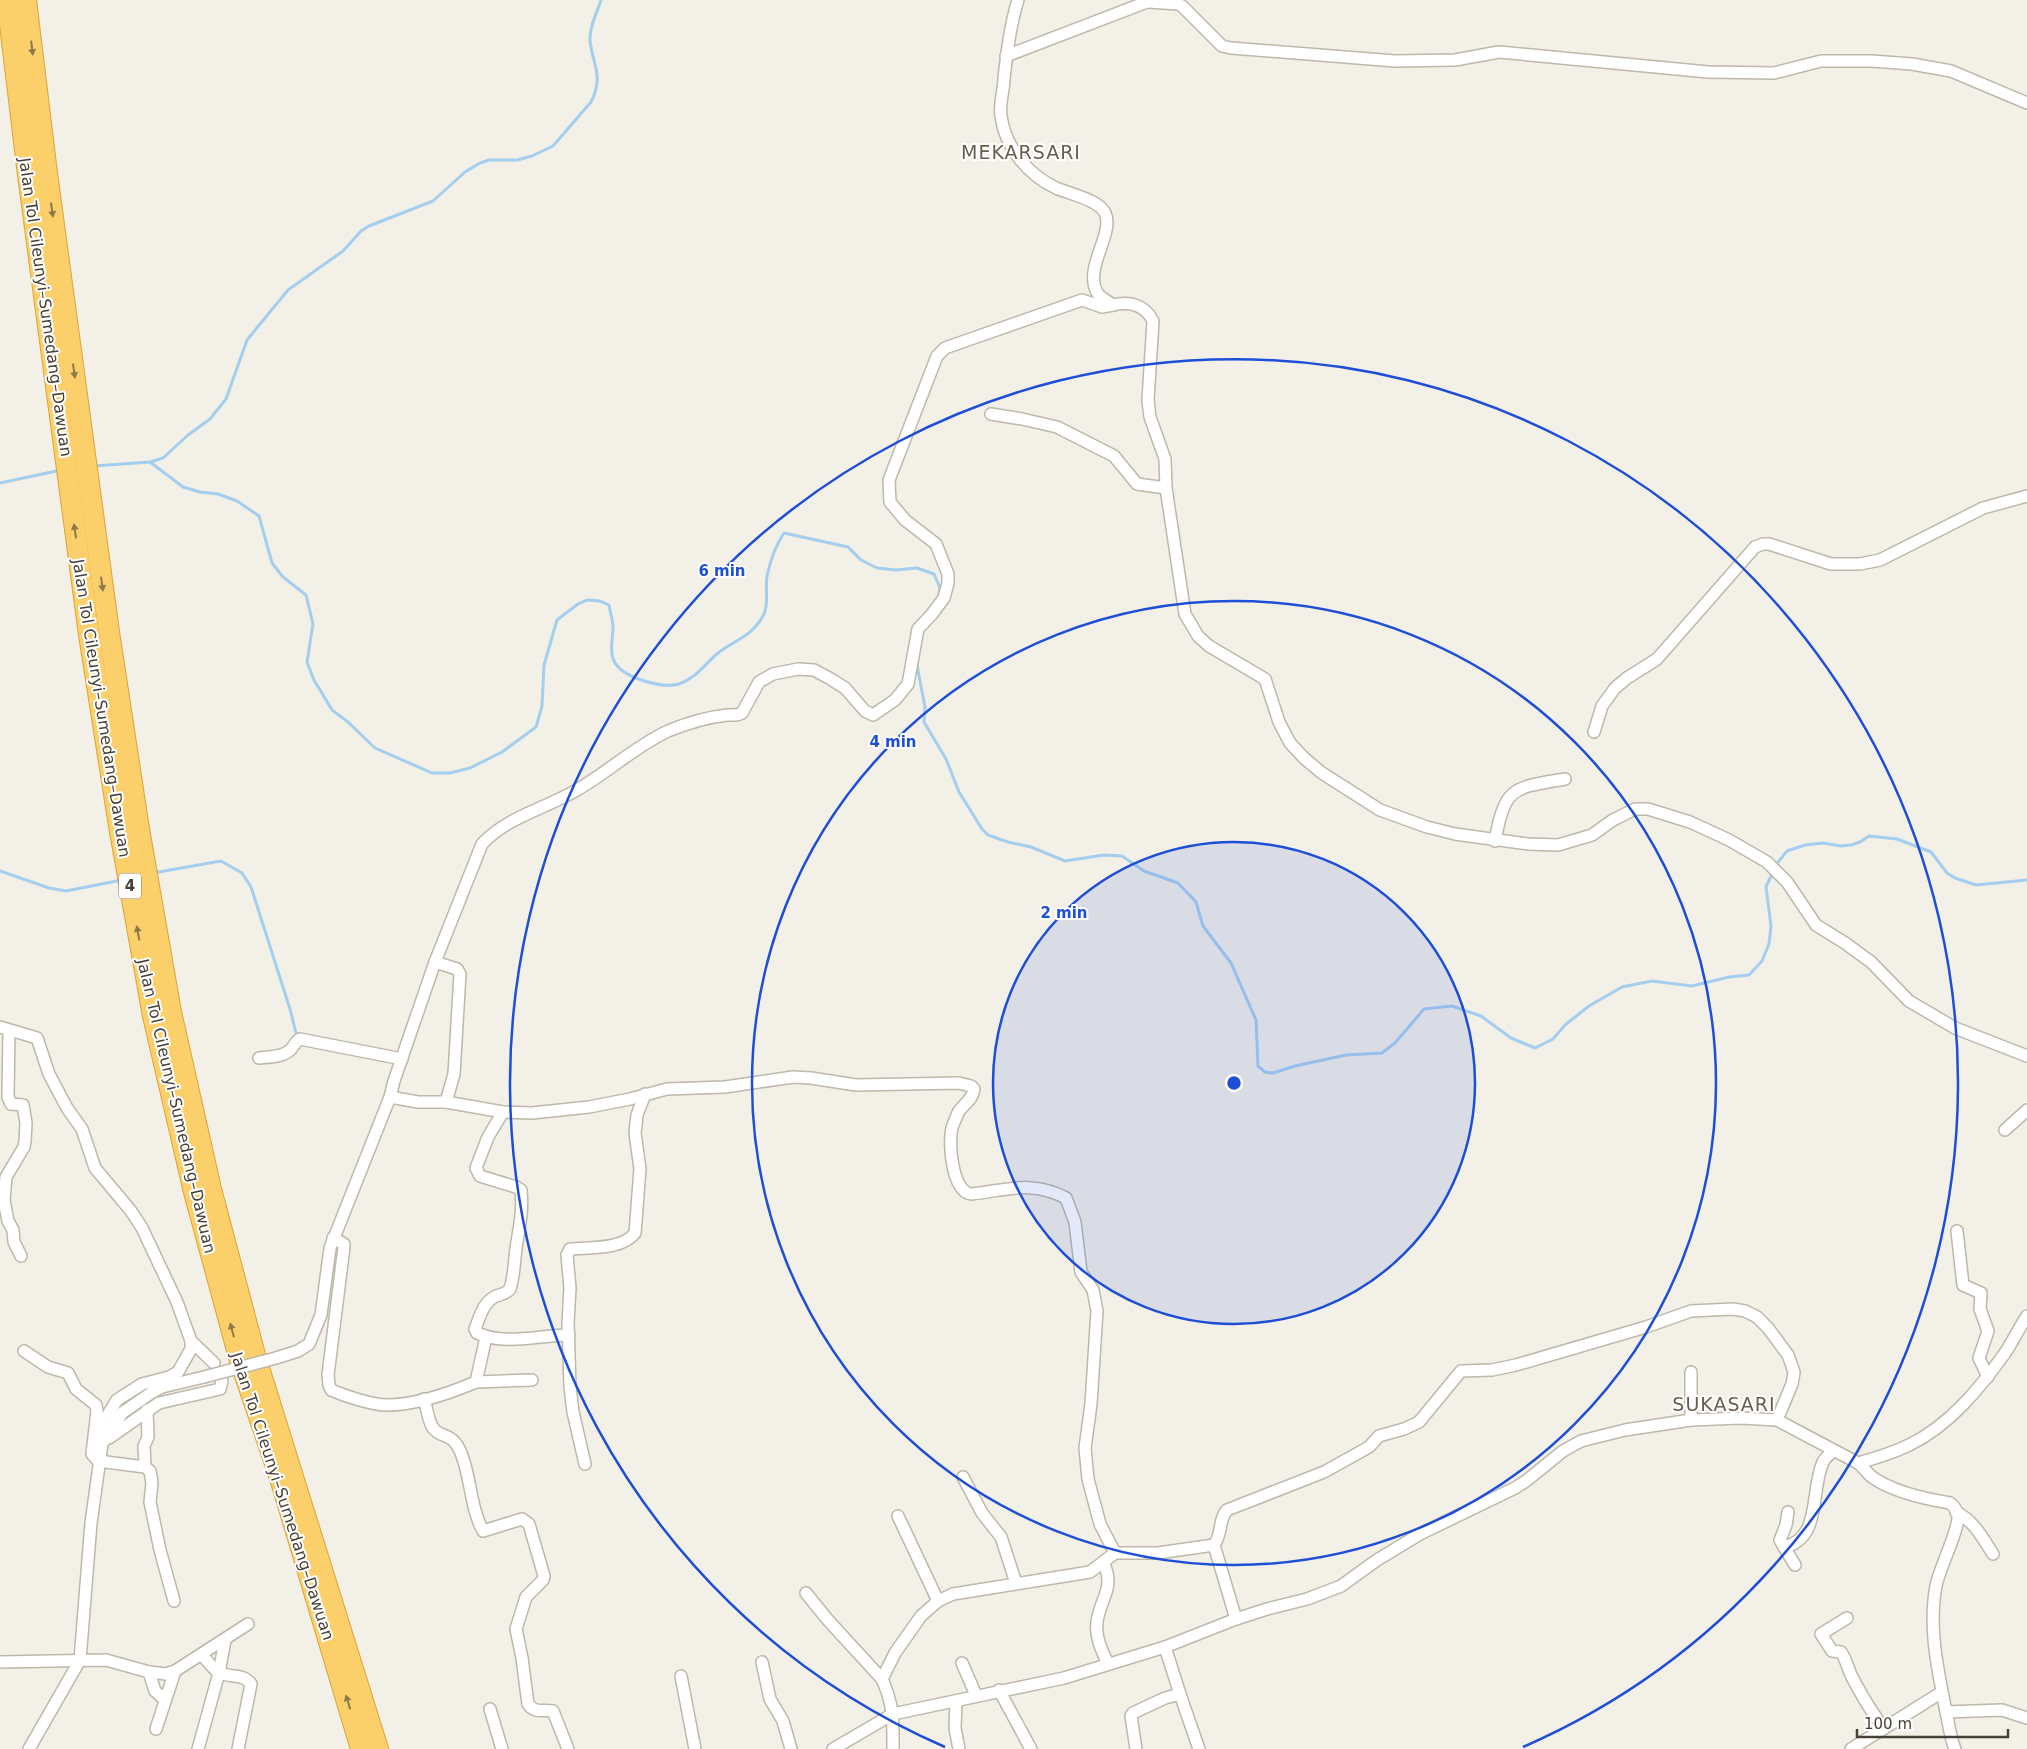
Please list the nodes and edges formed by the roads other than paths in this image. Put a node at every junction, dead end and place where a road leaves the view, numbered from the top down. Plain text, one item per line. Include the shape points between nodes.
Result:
1 (6, 0) edge
2 (26, 0) edge
3 (1018, 0) edge
4 (1151, 1) edge
5 (1006, 56) junction
6 (2027, 103) edge
7 (1113, 305) junction
8 (991, 414) dead end
9 (1166, 488) junction
10 (2027, 496) edge
11 (1594, 732) dead end
12 (1565, 779) dead end
13 (1495, 841) junction
14 (435, 962) junction
15 (5, 1029) edge
16 (2027, 1056) edge
17 (259, 1058) dead end
18 (402, 1058) junction
19 (645, 1094) junction
20 (390, 1097) junction
21 (446, 1102) junction
22 (2027, 1110) edge
23 (504, 1112) junction
24 (2005, 1130) dead end
25 (1957, 1231) dead end
26 (334, 1238) junction
27 (21, 1256) dead end
28 (324, 1294) junction
29 (337, 1295) junction
30 (2027, 1316) edge
31 (570, 1335) junction
32 (486, 1337) junction
33 (191, 1341) junction
34 (24, 1351) dead end
35 (214, 1363) dead end
36 (1691, 1372) dead end
37 (1988, 1376) junction
38 (222, 1380) dead end
39 (532, 1380) dead end
40 (476, 1382) junction
41 (424, 1399) junction
42 (147, 1410) junction
43 (1691, 1420) junction
44 (1777, 1420) junction
45 (102, 1444) junction
46 (1833, 1451) junction
47 (98, 1461) junction
48 (1858, 1463) junction
49 (585, 1464) dead end
50 (145, 1467) junction
51 (962, 1477) dead end
52 (1788, 1512) dead end
53 (1956, 1512) junction
54 (898, 1516) dead end
55 (1214, 1545) junction
56 (1784, 1548) junction
57 (1114, 1553) junction
58 (1993, 1554) dead end
59 (1104, 1562) junction
60 (1795, 1565) dead end
61 (1016, 1583) junction
62 (806, 1593) dead end
63 (174, 1601) dead end
64 (938, 1601) junction
65 (1847, 1618) dead end
66 (1236, 1619) junction
67 (248, 1624) dead end
68 (224, 1640) junction
69 (1165, 1647) junction
70 (202, 1655) junction
71 (80, 1660) junction
72 (0, 1662) edge
73 (762, 1662) dead end
74 (962, 1663) dead end
75 (1108, 1664) junction
76 (175, 1671) junction
77 (150, 1672) junction
78 (219, 1673) junction
79 (681, 1676) dead end
80 (882, 1679) junction
81 (1000, 1690) junction
82 (1942, 1692) junction
83 (1180, 1694) junction
84 (976, 1695) junction
85 (165, 1700) junction
86 (956, 1701) junction
87 (490, 1709) dead end
88 (1946, 1712) junction
89 (893, 1714) junction
90 (2027, 1718) edge
91 (1884, 1728) junction
92 (156, 1729) dead end
93 (29, 1749) edge
94 (198, 1749) edge
95 (238, 1749) edge
96 (361, 1749) edge
97 (378, 1749) edge
98 (502, 1749) edge
99 (568, 1749) edge
100 (695, 1749) edge
101 (791, 1749) edge
102 (833, 1749) edge
103 (893, 1749) edge
104 (959, 1749) edge
105 (1031, 1749) edge
106 (1136, 1749) edge
107 (1199, 1749) edge
108 (1851, 1749) edge
109 (1955, 1749) edge

96 -> 1 highway, Jalan Tol Cileunyi–Sumedang–Dawuan / 4 via 280,1478 240,1361 194,1192 153,1016 89,635
2 -> 97 highway, Jalan Tol Cileunyi–Sumedang–Dawuan / 4 via 109,632 171,1012 211,1189 255,1355
3 - 5 street
4 - 5 street
4 - 6 street via 1182,6 1222,46 1231,48 1395,61 1455,60 1499,52 1718,72 1774,73 1821,61 1872,61 1951,71
5 - 7 street via 1000,114 1004,130 1029,171 1046,183 1089,200 1102,208 1107,216 1107,229 1098,252 1094,280 1099,294
7 - 9 street via 1124,303 1142,307 1153,321 1148,400 1150,417 1165,459
7 - 14 street via 1102,307 1082,300 945,348 937,356 889,480 890,502 905,520 936,544 948,574 944,598 918,629 908,684 895,700 873,715 865,711 844,688 814,670 798,668 773,674 759,682 742,713 737,716 728,715 669,731 576,791 506,823 482,844
8 - 9 street via 1057,427 1114,456 1137,484
9 - 13 street via 1185,614 1198,636 1209,646 1265,679 1279,722 1290,743 1337,784 1380,810 1427,828
10 - 11 street via 1983,508 1880,560 1860,564 1831,564 1768,544 1755,547 1657,659 1616,688 1602,706
12 - 13 street via 1527,785 1513,792 1500,811
13 - 16 street via 1558,845 1592,834 1635,809 1648,809 1690,822 1767,862 1787,882 1816,925 1871,962 1909,1001 1954,1028
14 - 18 street
14 - 21 street via 457,969 460,974 455,1065
15 - 27 street via 8,1097 11,1104 23,1105 26,1123 24,1147 6,1177 4,1200 14,1242
15 - 33 street via 37,1038 49,1074 82,1129 95,1168 132,1211 142,1228 177,1302
17 - 18 street via 290,1051 300,1039
18 - 20 street
19 - 23 street via 589,1107 532,1113
19 - 31 street via 635,1133 640,1169 635,1233 620,1243 570,1249 567,1255
19 - 57 street via 667,1089 725,1088 793,1077 856,1085 959,1083 971,1086 974,1096 958,1112 950,1144 956,1180 961,1189 972,1194 1019,1186 1059,1194 1070,1204 1081,1272 1093,1290 1097,1311 1091,1404 1084,1448 1100,1524
20 - 21 street
20 - 26 street
21 - 23 street
22 - 24 street
23 - 32 street via 488,1137 476,1168 480,1176 521,1190 523,1205 510,1289 489,1301 475,1329 477,1334
25 - 37 street via 1964,1285 1980,1293 1980,1309 1988,1331 1979,1358
26 - 28 street
26 - 29 street via 344,1244
28 - 29 street
28 - 45 street, bridge via 321,1315 309,1344 276,1358 162,1387 122,1413
29 - 41 street via 328,1375 332,1390 387,1405
30 - 37 street
31 - 32 street via 519,1340
31 - 49 street via 573,1412
32 - 40 street
33 - 35 street
33 - 45 street via 191,1349 178,1372 132,1388 117,1400 104,1421
34 - 47 street via 48,1367 68,1373 76,1389 96,1405 92,1454
36 - 43 street
37 - 48 street via 1955,1412 1931,1432 1909,1445
38 - 42 street via 220,1389 168,1400
39 - 40 street
40 - 41 street
41 - 99 street via 432,1427 454,1440 461,1453 483,1531 522,1519 529,1524 544,1576 526,1597 516,1629 528,1704 538,1711 553,1711
42 - 45 street
42 - 50 street
43 - 44 street
43 - 66 street via 1624,1430 1581,1441 1515,1488 1420,1534 1341,1586
44 - 46 street
44 - 55 street via 1794,1372 1788,1355 1768,1328 1745,1311 1721,1308 1691,1311 1516,1365 1461,1371 1419,1422 1379,1436 1369,1448 1324,1472 1227,1510 1222,1516 1219,1538
45 - 47 street
46 - 48 street
46 - 56 street via 1823,1461 1808,1532
47 - 50 street
47 - 71 street
48 - 53 street via 1885,1484 1910,1494 1950,1503
50 - 63 street via 150,1471 150,1502
51 - 61 street via 982,1513 1001,1537
52 - 56 street via 1780,1540
53 - 58 street via 1975,1525
53 - 82 street via 1955,1529 1937,1578 1932,1622
54 - 64 street
55 - 57 street via 1158,1552
55 - 66 street
56 - 60 street
57 - 59 street
59 - 61 street via 1090,1572
59 - 75 street via 1109,1574 1108,1587 1097,1623 1100,1647
61 - 64 street via 962,1591
62 - 80 street
64 - 80 street via 920,1616
65 - 91 street via 1821,1634 1832,1651 1844,1656 1868,1708
66 - 69 street
67 - 68 street
68 - 70 street
68 - 78 street
69 - 75 street
69 - 83 street
70 - 76 street
70 - 78 street
71 - 72 street
71 - 77 street via 106,1660
71 - 93 street
73 - 101 street via 770,1699 783,1721
74 - 84 street
75 - 81 street via 1064,1678
76 - 77 street via 166,1674
76 - 85 street
77 - 85 street via 154,1691
78 - 94 street
78 - 95 street via 248,1680 251,1684
79 - 100 street
80 - 89 street
81 - 84 street
81 - 105 street
82 - 88 street
82 - 91 street
83 - 106 street via 1133,1712
83 - 107 street
84 - 86 street
85 - 92 street
86 - 89 street
86 - 104 street via 955,1728
87 - 98 street
88 - 90 street via 2002,1710
88 - 109 street
89 - 102 street
89 - 103 street
91 - 108 street

